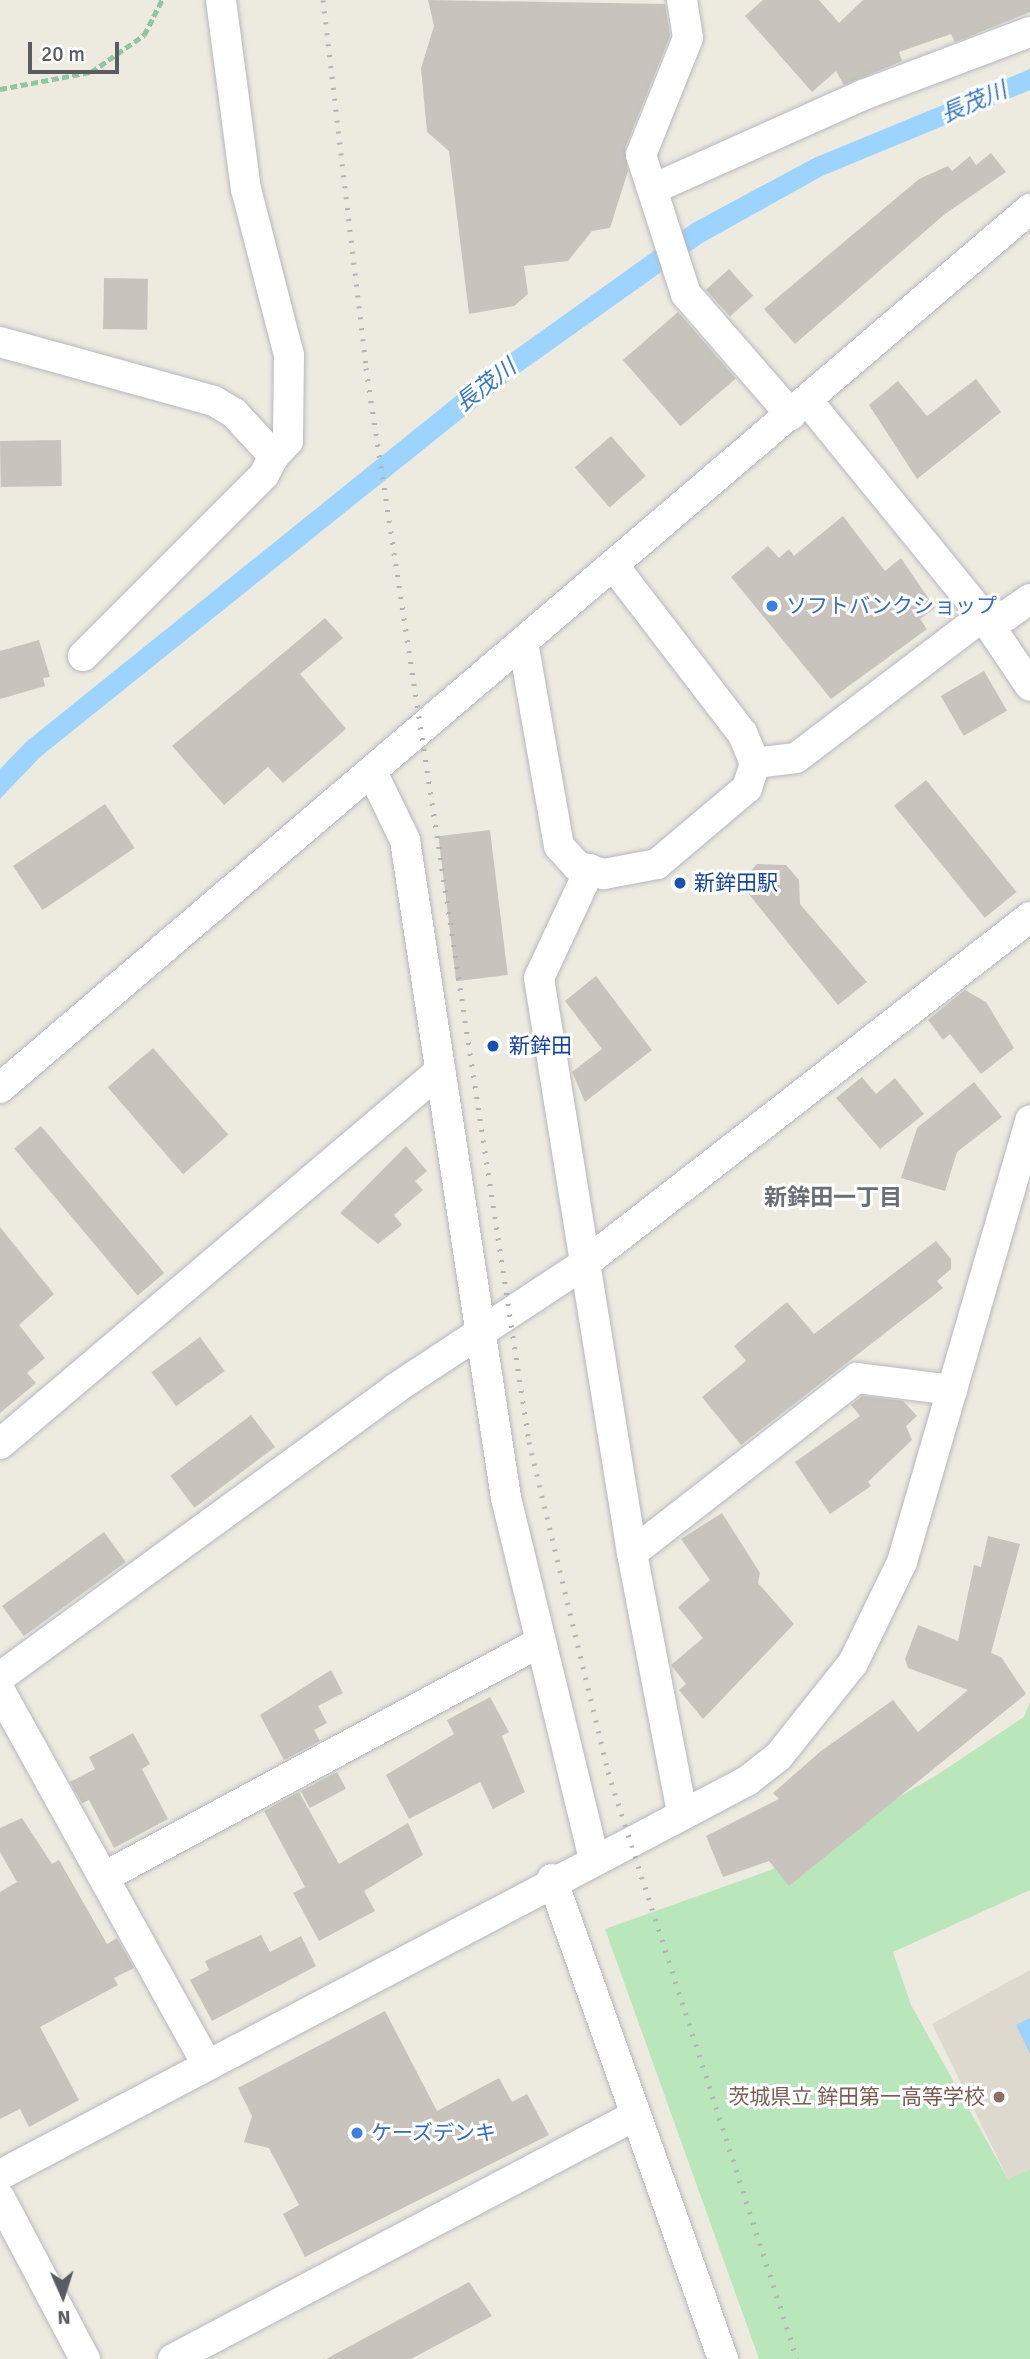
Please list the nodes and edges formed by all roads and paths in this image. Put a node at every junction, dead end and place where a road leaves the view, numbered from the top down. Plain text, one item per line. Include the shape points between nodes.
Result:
1 (162, 0) edge
2 (222, 0) edge
3 (682, 0) edge
4 (1030, 32) edge
5 (0, 89) edge
6 (657, 194) junction
7 (1030, 209) edge
8 (0, 342) edge
9 (799, 407) junction
10 (274, 456) junction
11 (614, 566) junction
12 (1030, 599) edge
13 (983, 616) junction
14 (523, 642) junction
15 (83, 656) dead end
16 (1030, 685) edge
17 (755, 763) junction
18 (372, 772) junction
19 (590, 869) junction
20 (1030, 917) edge
21 (439, 1073) junction
22 (0, 1088) edge
23 (1030, 1121) edge
24 (584, 1264) junction
25 (480, 1331) junction
26 (952, 1390) junction
27 (0, 1444) edge
28 (632, 1553) junction
29 (540, 1642) junction
30 (0, 1677) edge
31 (0, 1691) edge
32 (682, 1813) junction
33 (593, 1856) junction
34 (104, 1877) junction
35 (552, 1879) junction
36 (206, 2063) junction
37 (636, 2115) junction
38 (0, 2175) edge
39 (0, 2198) edge
40 (720, 2358) edge
41 (85, 2359) edge
42 (173, 2359) edge

1 - 5 path via 144,35 91,72
2 - 10 street via 246,189 289,355 288,441
3 - 6 street via 688,38 641,155
4 - 6 street via 863,95
6 - 9 street via 686,295
7 - 9 street
8 - 10 street via 214,401 234,412
9 - 11 street
9 - 13 street
10 - 15 street via 264,475
11 - 14 street
11 - 17 street via 742,733
12 - 13 street via 1007,615
13 - 16 street
13 - 17 street via 796,758
14 - 18 street
14 - 19 street via 559,846 577,866
17 - 19 street via 747,788 657,864 622,874
18 - 21 street via 405,840
18 - 22 street
19 - 24 street via 539,978
20 - 24 street
21 - 25 street
21 - 27 street
23 - 26 street
24 - 25 street
24 - 28 street
25 - 29 street via 506,1498
25 - 30 street
26 - 28 street via 857,1378
26 - 32 street via 902,1563 853,1664 778,1757
28 - 32 street
29 - 33 street
29 - 34 street
31 - 34 street
32 - 33 street
33 - 35 street
34 - 36 street
35 - 36 street
35 - 37 street
36 - 38 street
37 - 40 street
37 - 42 street
39 - 41 street

